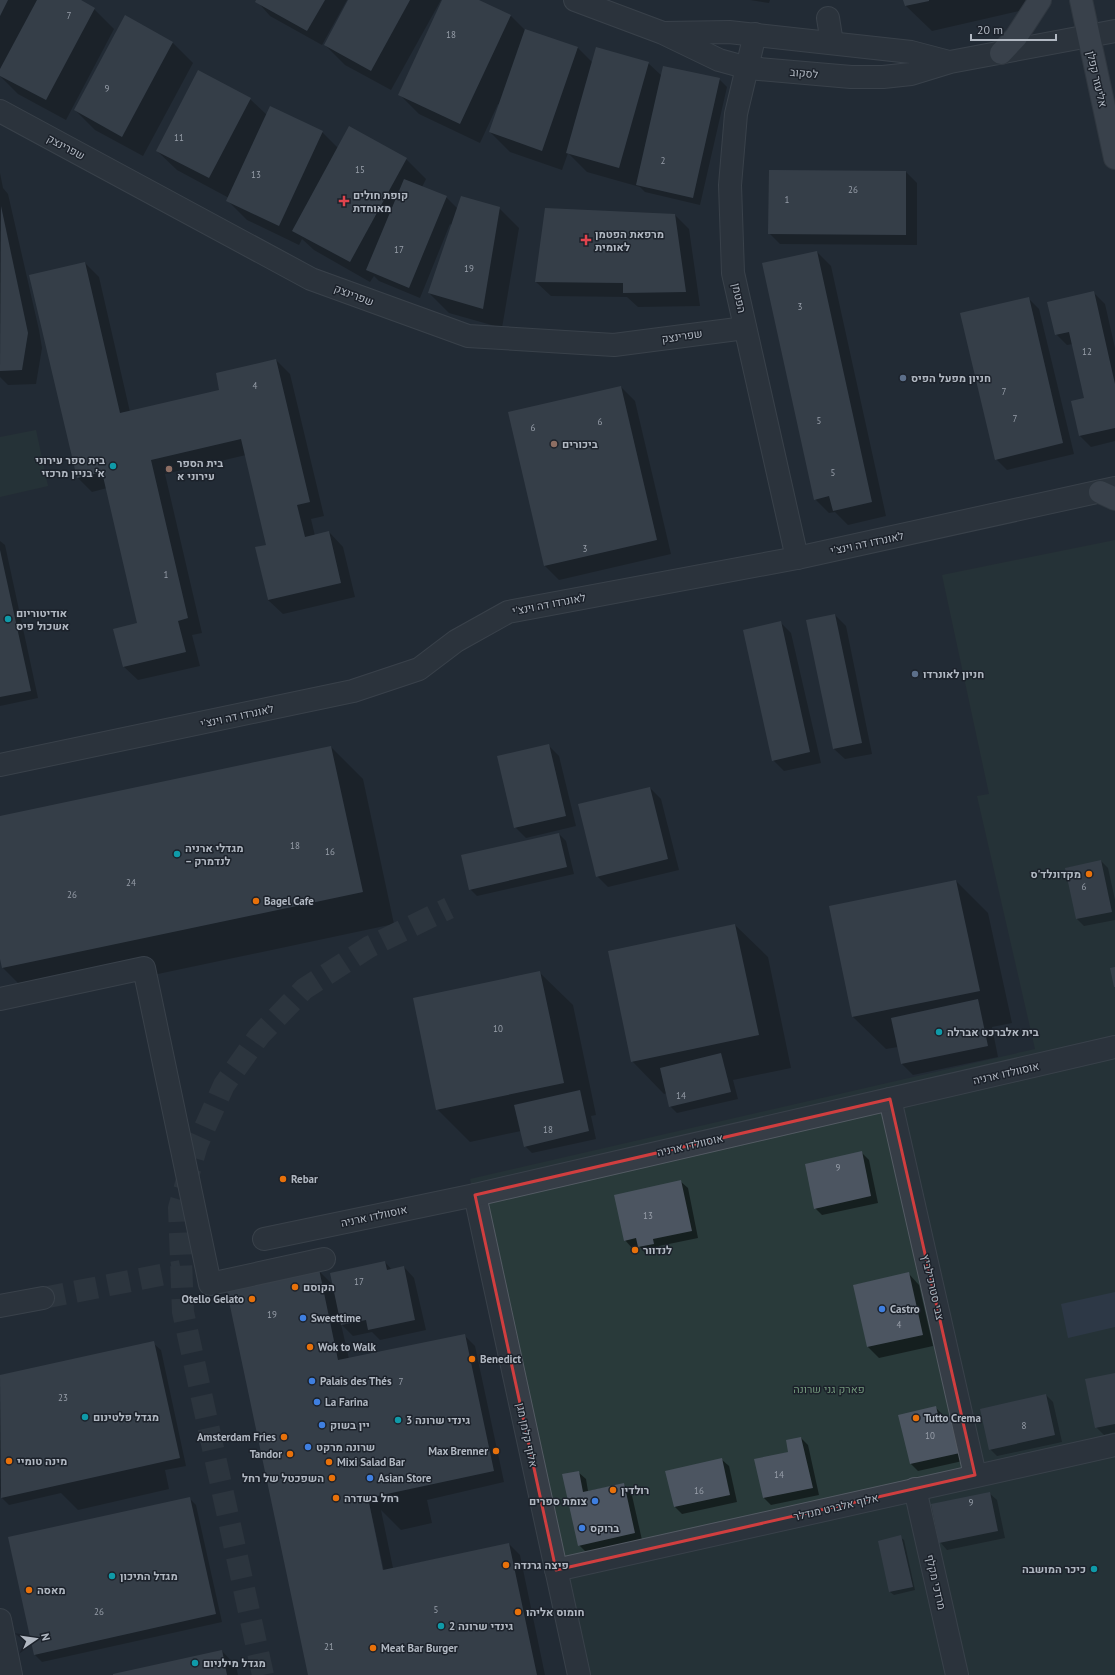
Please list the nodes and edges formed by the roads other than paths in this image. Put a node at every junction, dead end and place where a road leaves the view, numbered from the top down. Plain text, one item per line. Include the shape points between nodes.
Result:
1 (575, 0) edge
2 (1040, 0) edge
3 (1081, 0) edge
4 (828, 18) dead end
5 (1115, 31) edge
6 (663, 33) junction
7 (755, 34) junction
8 (1088, 37) junction
9 (832, 42) junction
10 (1001, 53) junction
11 (950, 62) junction
12 (748, 68) junction
13 (0, 111) edge
14 (1115, 158) edge
15 (745, 328) junction
16 (1110, 493) edge
17 (797, 558) junction
18 (0, 766) edge
19 (0, 999) edge
20 (1115, 1047) edge
21 (890, 1099) junction
22 (475, 1195) junction
23 (264, 1239) dead end
24 (324, 1259) dead end
25 (43, 1298) tunnel mouth
26 (0, 1306) edge
27 (1115, 1445) edge
28 (975, 1475) junction
29 (915, 1489) junction
30 (556, 1570) junction
31 (0, 1620) edge
32 (11, 1675) edge
33 (579, 1675) edge
34 (957, 1675) edge

1 - 6 street, לסקוב
2 - 10 main road via 1016,37
3 - 8 main road, אליעזר קפלן
4 - 9 street
5 - 8 street, לסקוב
6 - 7 street, לסקוב
6 - 12 street, לסקוב via 719,60
7 - 9 street, לסקוב
7 - 12 street, הפטמן
8 - 10 street, לסקוב
8 - 14 main road, אליעזר קפלן
9 - 11 street, לסקוב via 911,52
10 - 11 street, לסקוב
11 - 12 street, לסקוב via 911,74 883,77 851,77
12 - 15 street, הפטמן via 736,114 730,184 734,273
13 - 15 street, שפרינצק via 311,279 468,336 614,345
15 - 17 street, הפטמן
16 - 17 street, לאונרדו דה וינצ'י
17 - 18 street, לאונרדו דה וינצ'י via 508,612 456,641 420,669 353,691
19 - 24 street via 144,968 210,1284
20 - 21 street, אוסוולדו ארניה
21 - 22 street, אוסוולדו ארניה
21 - 28 street, צבי סטרכילביץ
22 - 23 street, אוסוולדו ארניה
22 - 30 street, אלוף קלמן מגן
25 - 26 street
27 - 28 street, אלוף אלברט מנדלר
28 - 29 street, אלוף אלברט מנדלר
29 - 30 street, אלוף אלברט מנדלר
29 - 34 street, מרדכי מקלף
30 - 33 street, אלוף קלמן מגן
31 - 32 street

